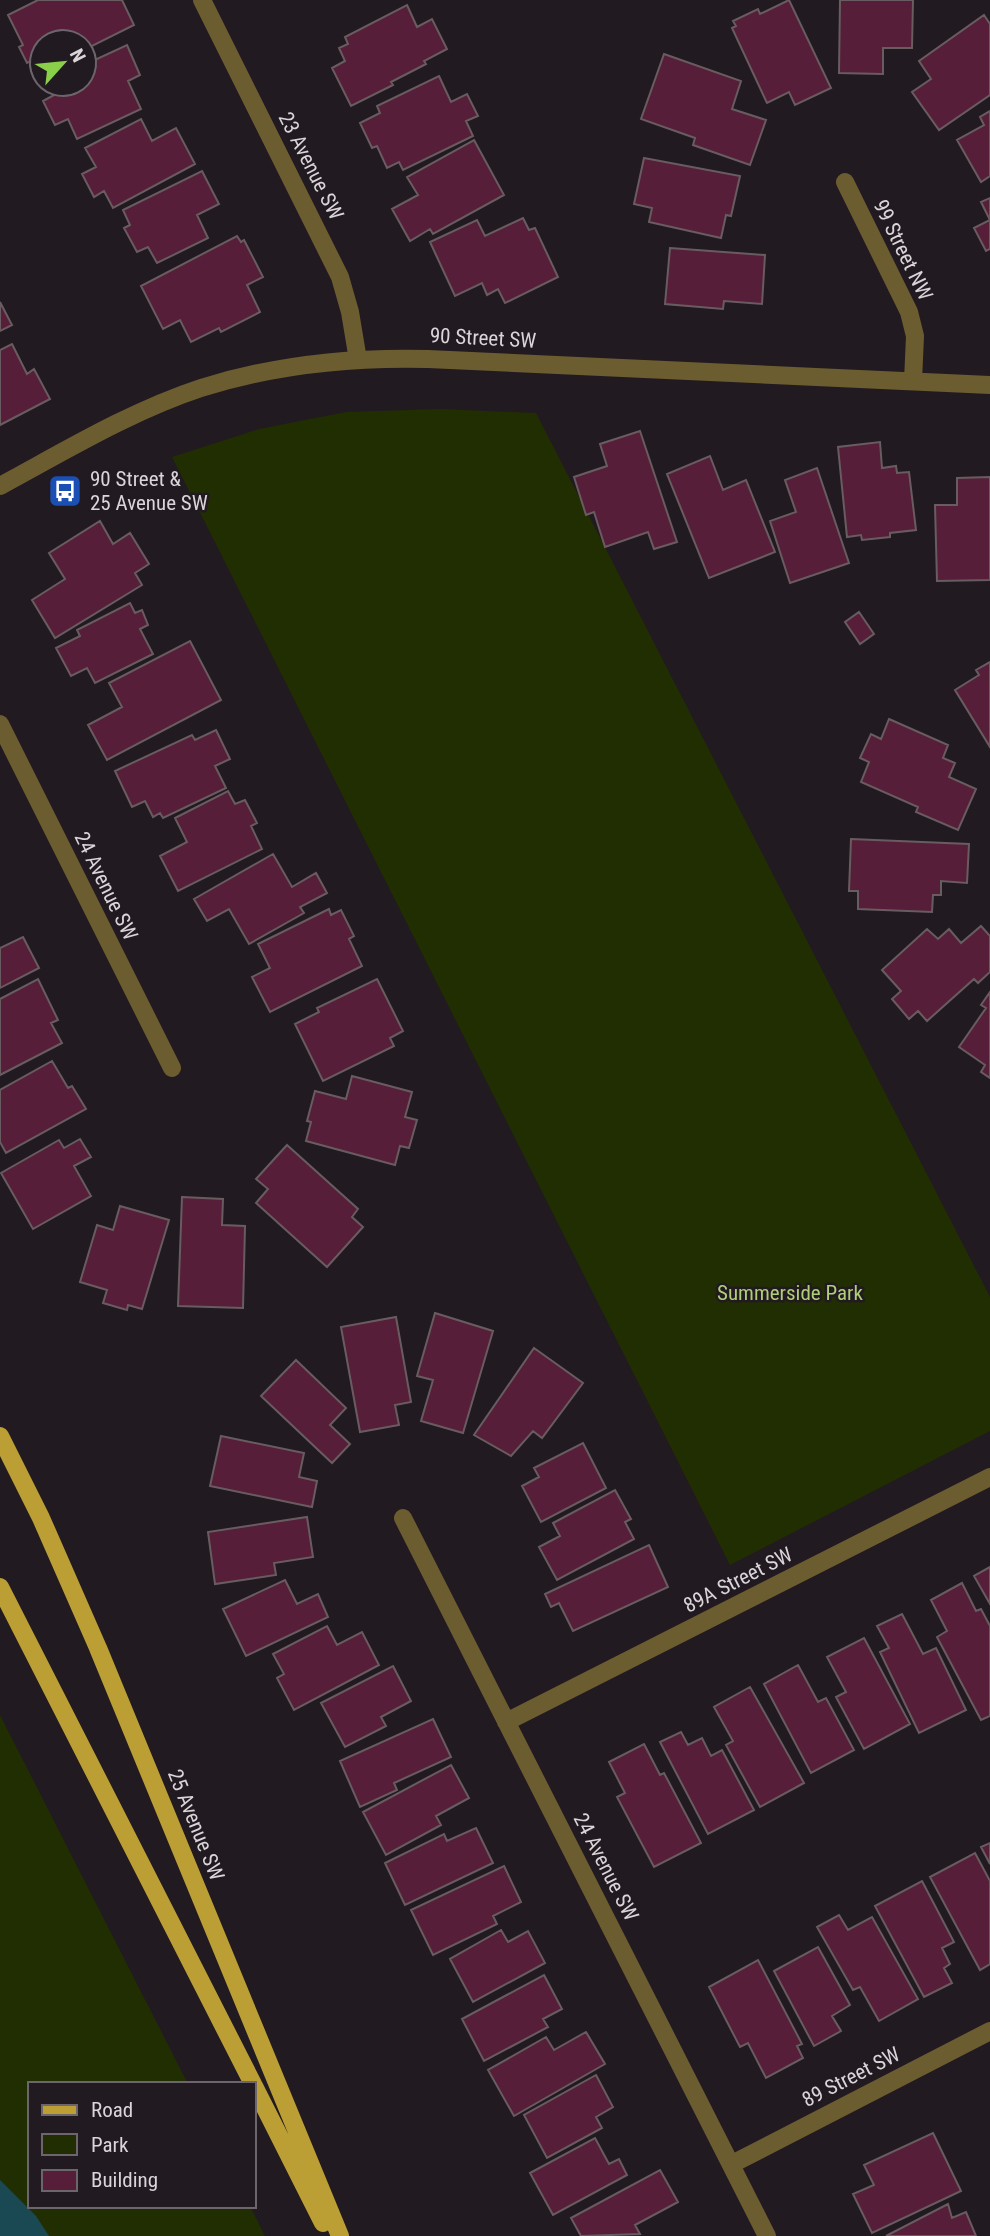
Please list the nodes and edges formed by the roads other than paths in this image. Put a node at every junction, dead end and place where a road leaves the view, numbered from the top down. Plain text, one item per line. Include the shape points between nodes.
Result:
1 (202, 0) edge
2 (845, 183) dead end
3 (358, 360) junction
4 (913, 381) junction
5 (990, 385) edge
6 (0, 486) edge
7 (0, 724) edge
8 (172, 1068) dead end
9 (0, 1436) edge
10 (990, 1477) edge
11 (403, 1518) dead end
12 (0, 1587) edge
13 (506, 1722) junction
14 (990, 2031) edge
15 (251, 2082) edge
16 (256, 2091) edge
17 (732, 2164) junction
18 (330, 2236) edge
19 (340, 2236) edge
20 (768, 2236) edge

1 - 3 street, 23 Avenue SW via 340,277
2 - 4 street, 99 Street NW via 909,312 915,336
3 - 4 street, 90 Street SW via 428,359
3 - 6 street, 90 Street SW via 200,388 120,423
4 - 5 street, 90 Street SW
7 - 8 street, 24 Avenue SW
9 - 19 main road, 25 Avenue SW via 98,1648
10 - 13 street, 89A Street SW
11 - 13 street, 24 Avenue SW
12 - 15 main road
13 - 17 street, 24 Avenue SW
14 - 17 street, 89 Street SW
16 - 18 main road
17 - 20 street, 24 Avenue SW

